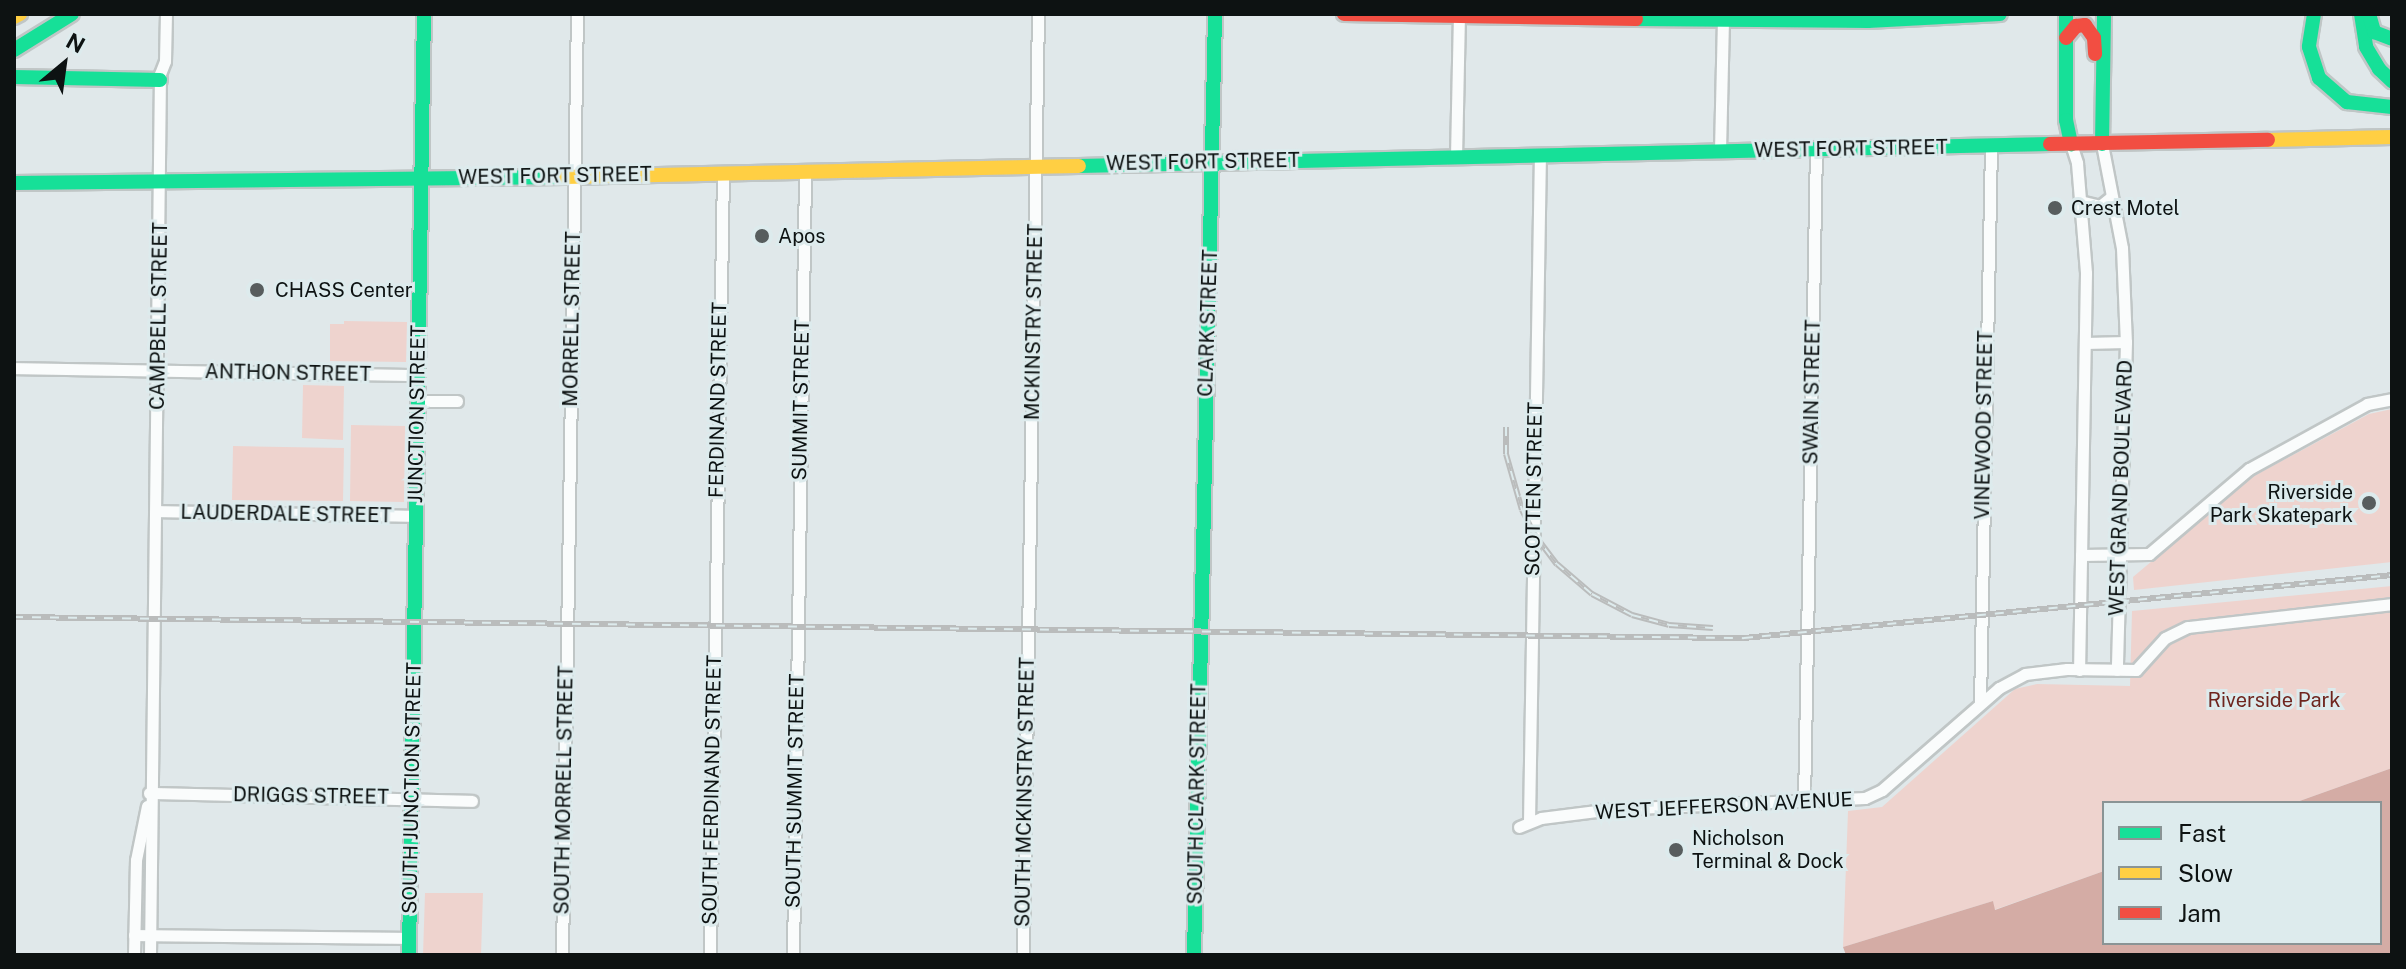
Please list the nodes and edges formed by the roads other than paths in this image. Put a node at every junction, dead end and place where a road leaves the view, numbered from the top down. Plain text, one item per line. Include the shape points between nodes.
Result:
1 (20, 14) edge
2 (72, 14) edge
3 (166, 14) edge
4 (424, 14) edge
5 (577, 14) edge
6 (1038, 14) edge
7 (1215, 14) edge
8 (1344, 14) edge
9 (2000, 14) edge
10 (2066, 14) edge
11 (2104, 14) edge
12 (2314, 14) edge
13 (2361, 14) edge
14 (2369, 14) edge
15 (14, 17) edge
16 (1459, 18) junction
17 (1723, 19) junction
18 (2066, 38) junction
19 (2392, 39) edge
20 (14, 50) edge
21 (14, 77) edge
22 (160, 80) junction
23 (2392, 81) edge
24 (2392, 107) edge
25 (2101, 117) junction
26 (2392, 137) edge
27 (2071, 144) junction
28 (2102, 144) junction
29 (1991, 146) junction
30 (1816, 149) junction
31 (1720, 151) junction
32 (1540, 155) junction
33 (1456, 157) junction
34 (1213, 162) junction
35 (1036, 165) junction
36 (805, 172) junction
37 (723, 173) junction
38 (575, 175) junction
39 (421, 180) junction
40 (160, 181) junction
41 (14, 183) edge
42 (2111, 197) junction
43 (2080, 201) junction
44 (2126, 342) junction
45 (2085, 343) junction
46 (14, 368) edge
47 (159, 370) junction
48 (418, 375) junction
49 (2392, 399) edge
50 (418, 401) junction
51 (457, 401) dead end
52 (157, 511) junction
53 (416, 516) junction
54 (2081, 555) junction
55 (2121, 556) junction
56 (2392, 604) edge
57 (414, 621) joint
58 (568, 624) joint
59 (714, 626) joint
60 (797, 627) joint
61 (1027, 629) joint
62 (1199, 632) joint
63 (2079, 670) junction
64 (2117, 670) junction
65 (1980, 703) junction
66 (149, 793) junction
67 (411, 798) junction
68 (472, 801) dead end
69 (1804, 802) junction
70 (1524, 825) joint
71 (134, 935) junction
72 (150, 935) junction
73 (409, 938) junction
74 (134, 955) edge
75 (150, 955) edge
76 (409, 955) edge
77 (562, 955) edge
78 (710, 955) edge
79 (793, 955) edge
80 (1023, 955) edge
81 (1194, 955) edge

1 - 15 main road
2 - 20 main road
3 - 22 street, CAMPBELL STREET
4 - 39 main road, JUNCTION STREET
5 - 38 street, MORRELL STREET
6 - 35 street, MCKINSTRY STREET
7 - 34 main road, CLARK STREET
8 - 16 main road
9 - 17 main road via 1918,20
10 - 18 main road, WEST GRAND BOULEVARD
11 - 25 main road, WEST GRAND BOULEVARD
12 - 24 main road via 2309,47 2319,78 2347,102
13 - 23 main road via 2366,47
14 - 19 main road via 2374,32
16 - 17 main road
16 - 33 street
17 - 31 street
18 - 25 main road via 2079,24 2093,33 2094,88
18 - 27 main road, WEST GRAND BOULEVARD
21 - 22 main road
22 - 40 street, CAMPBELL STREET
25 - 28 main road, WEST GRAND BOULEVARD
26 - 28 main road, WEST FORT STREET
27 - 28 main road, WEST FORT STREET
27 - 29 main road, WEST FORT STREET
27 - 43 street, WEST GRAND BOULEVARD
28 - 42 street, WEST GRAND BOULEVARD
29 - 30 main road, WEST FORT STREET
29 - 65 street, VINEWOOD STREET
30 - 31 main road, WEST FORT STREET
30 - 69 street, SWAIN STREET
31 - 32 main road, WEST FORT STREET
32 - 33 main road, WEST FORT STREET
32 - 70 street, SCOTTEN STREET
33 - 34 main road, WEST FORT STREET
34 - 35 main road, WEST FORT STREET
34 - 62 main road, CLARK STREET
35 - 36 main road, WEST FORT STREET
35 - 61 street, MCKINSTRY STREET
36 - 37 main road, WEST FORT STREET
36 - 60 street, SUMMIT STREET
37 - 38 main road, WEST FORT STREET
37 - 59 street, FERDINAND STREET
38 - 39 main road, WEST FORT STREET
38 - 58 street, MORRELL STREET
39 - 40 main road, WEST FORT STREET
39 - 48 main road, JUNCTION STREET
40 - 41 main road, WEST FORT STREET
40 - 47 street, CAMPBELL STREET
42 - 43 street via 2100,206
42 - 44 street, WEST GRAND BOULEVARD via 2122,248
43 - 45 street, WEST GRAND BOULEVARD via 2086,256
44 - 45 street
44 - 55 street, WEST GRAND BOULEVARD
45 - 54 street, WEST GRAND BOULEVARD
46 - 47 street, ANTHON STREET
47 - 48 street, ANTHON STREET
47 - 52 street, CAMPBELL STREET
48 - 50 main road, JUNCTION STREET
49 - 55 street via 2367,404 2249,469 2149,554
50 - 51 street
50 - 53 main road, JUNCTION STREET
52 - 53 street, LAUDERDALE STREET
52 - 66 street, CAMPBELL STREET
53 - 57 main road, JUNCTION STREET
54 - 55 street
54 - 63 street, WEST GRAND BOULEVARD
55 - 64 street, WEST GRAND BOULEVARD
56 - 64 street via 2188,627 2165,638 2142,667
57 - 67 main road, SOUTH JUNCTION STREET
58 - 77 street, SOUTH MORRELL STREET
59 - 78 street, SOUTH FERDINAND STREET
60 - 79 street, SOUTH SUMMIT STREET
61 - 80 street, SOUTH MCKINSTRY STREET
62 - 81 main road, SOUTH CLARK STREET
63 - 64 street, WEST JEFFERSON AVENUE
63 - 65 street, WEST JEFFERSON AVENUE via 2025,674
65 - 69 street, WEST JEFFERSON AVENUE via 1882,790 1855,800
66 - 67 street, DRIGGS STREET
66 - 71 street via 136,860
66 - 72 street
67 - 68 street, DRIGGS STREET
67 - 73 main road, SOUTH JUNCTION STREET
69 - 70 street, WEST JEFFERSON AVENUE via 1612,809
71 - 72 street
71 - 74 street
72 - 73 street
72 - 75 street
73 - 76 main road, SOUTH JUNCTION STREET

